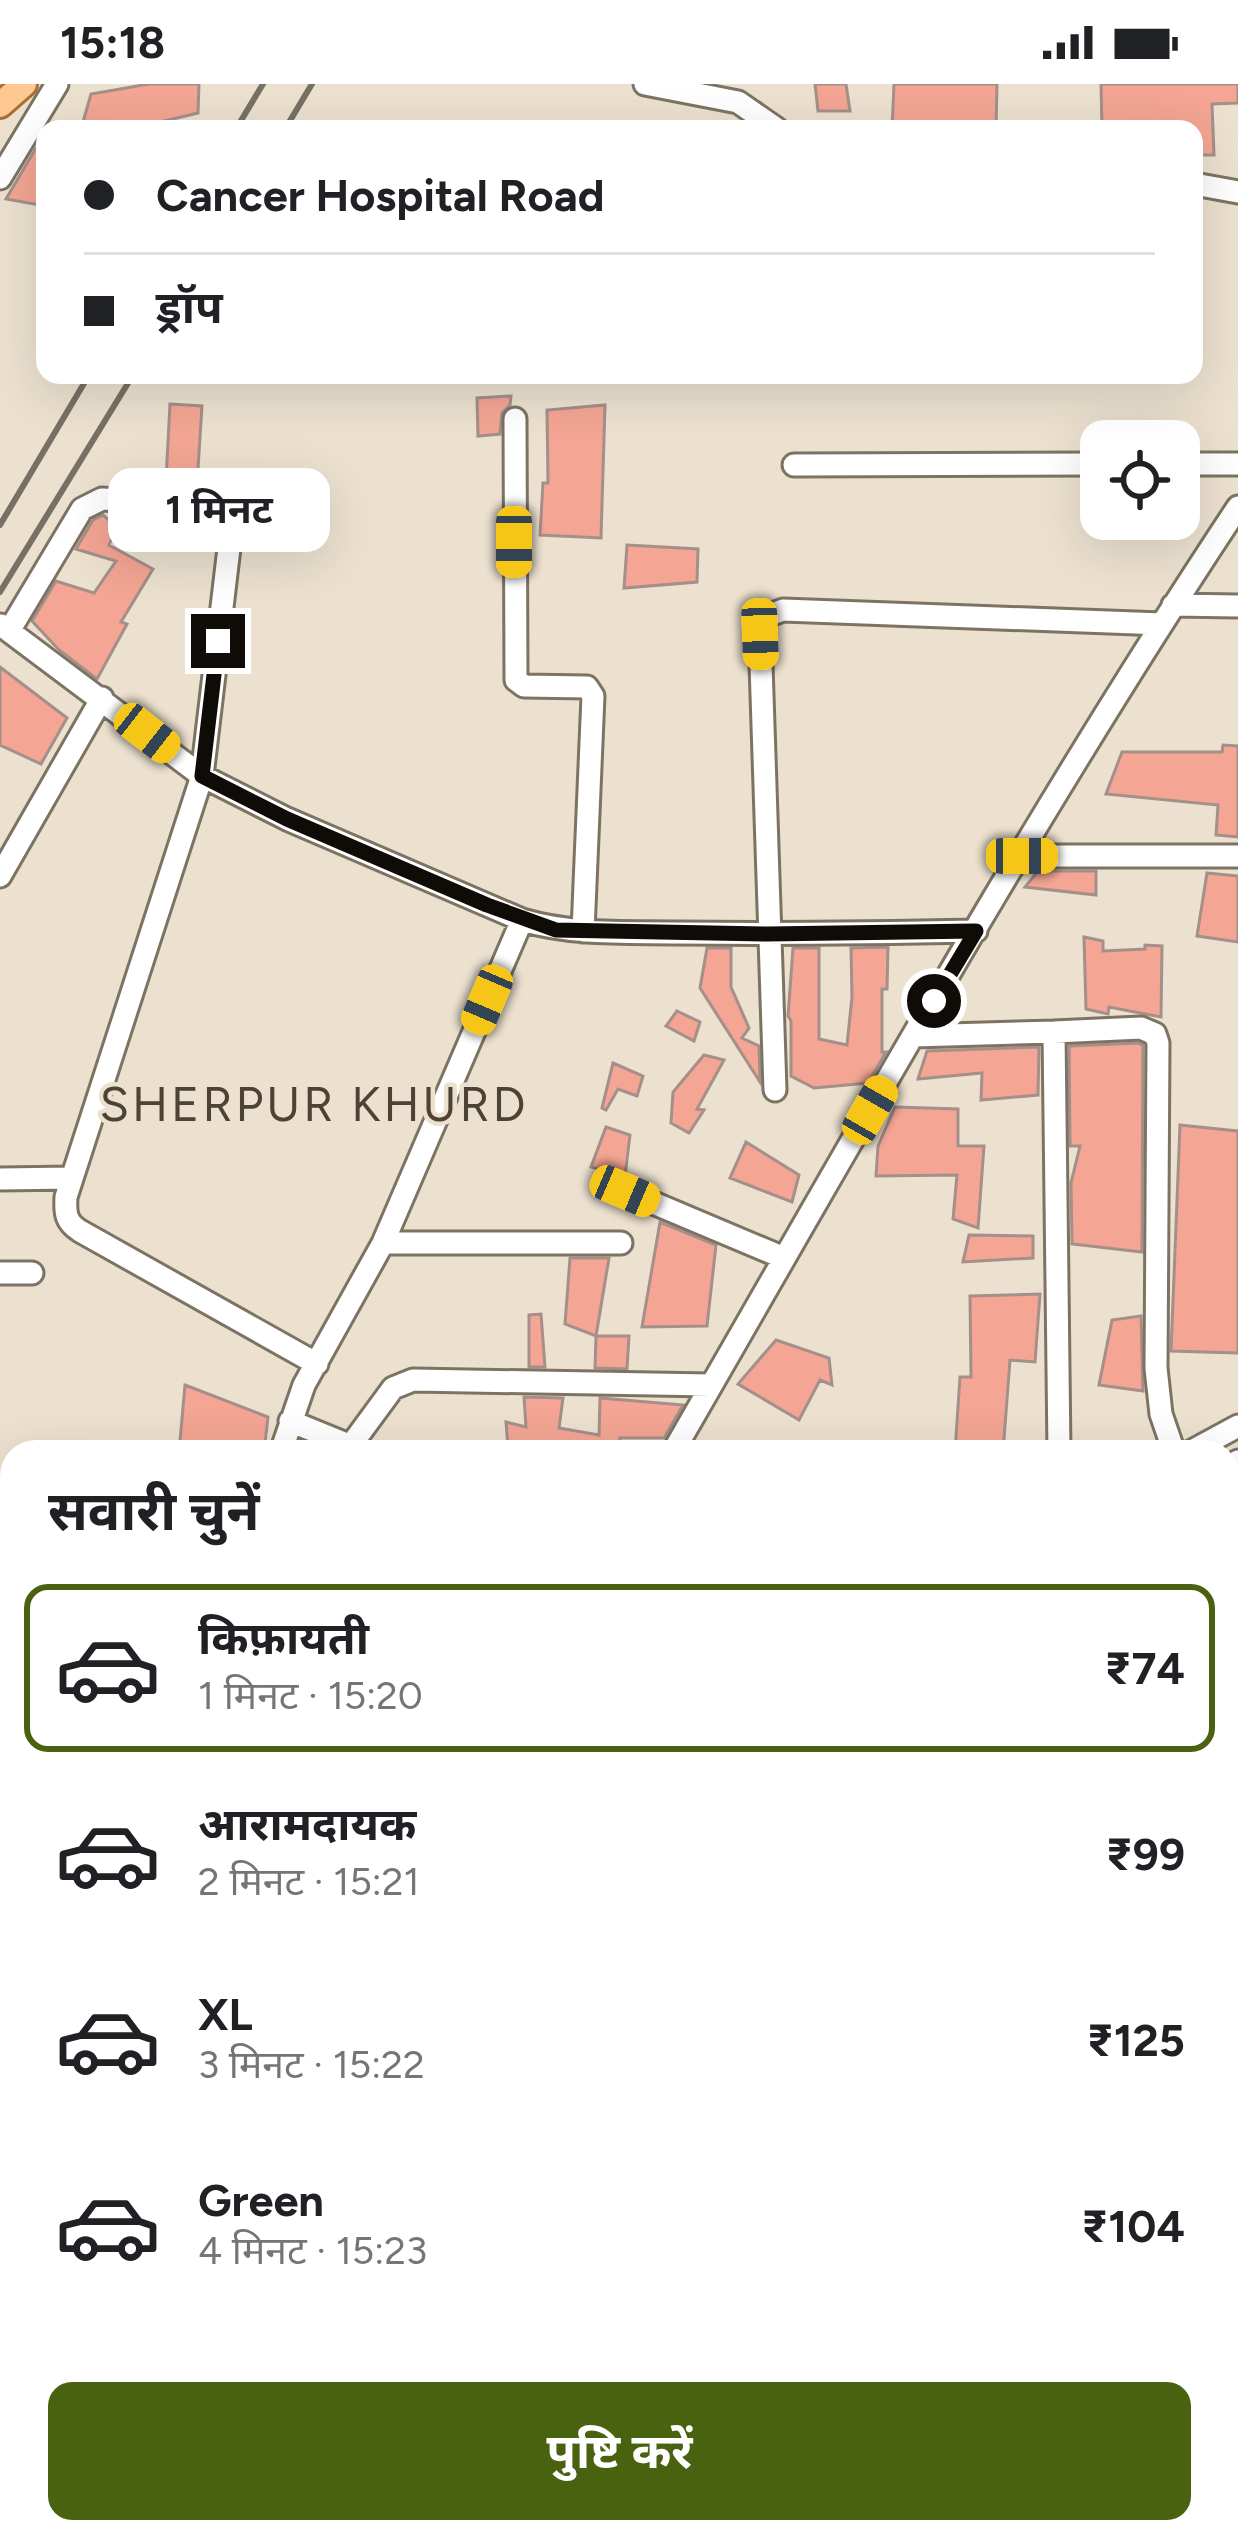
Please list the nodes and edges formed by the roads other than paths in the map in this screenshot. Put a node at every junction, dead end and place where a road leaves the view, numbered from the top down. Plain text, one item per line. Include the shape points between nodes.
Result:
1 (57, 84) edge
2 (645, 84) edge
3 (764, 120) edge
4 (0, 178) edge
5 (1203, 186) edge
6 (1238, 192) edge
7 (514, 419) dead end
8 (1080, 464) edge
9 (1200, 464) edge
10 (1238, 464) edge
11 (794, 465) dead end
12 (234, 506) junction
13 (1238, 507) edge
14 (285, 509) dead end
15 (1238, 606) edge
16 (1167, 614) junction
17 (5, 628) edge
18 (102, 698) junction
19 (202, 776) junction
20 (1022, 856) junction
21 (1238, 856) edge
22 (0, 876) edge
23 (522, 920) junction
24 (583, 931) junction
25 (976, 931) junction
26 (768, 934) junction
27 (1054, 1032) junction
28 (913, 1036) junction
29 (775, 1090) dead end
30 (72, 1178) junction
31 (0, 1179) edge
32 (625, 1191) dead end
33 (383, 1243) junction
34 (621, 1243) dead end
35 (784, 1258) junction
36 (0, 1274) edge
37 (32, 1274) dead end
38 (317, 1364) junction
39 (712, 1384) junction
40 (290, 1421) junction
41 (284, 1440) edge
42 (330, 1440) edge
43 (355, 1440) edge
44 (680, 1440) edge
45 (1059, 1440) edge
46 (1170, 1440) edge

1 - 4 street
2 - 3 street via 738,102
5 - 6 street
7 - 24 street via 516,680 574,684 593,696
8 - 11 street
9 - 10 street
12 - 14 street
12 - 17 street via 90,503
12 - 19 street
13 - 16 street
15 - 16 street
16 - 20 street
16 - 26 street via 783,610 762,619
17 - 18 street
18 - 19 street
18 - 22 street
19 - 23 street
19 - 30 street
20 - 21 street
20 - 25 street
23 - 24 street
23 - 33 street
24 - 26 street
25 - 26 street
25 - 28 street
26 - 29 street
27 - 28 street
27 - 45 street
27 - 46 street via 1141,1028 1158,1043 1156,1368
28 - 35 street
30 - 31 street
30 - 38 street via 69,1223
32 - 35 street
33 - 34 street
33 - 38 street
35 - 39 street
36 - 37 street
38 - 40 street
39 - 43 street via 413,1380 393,1388
39 - 44 street
40 - 41 street
40 - 42 street

